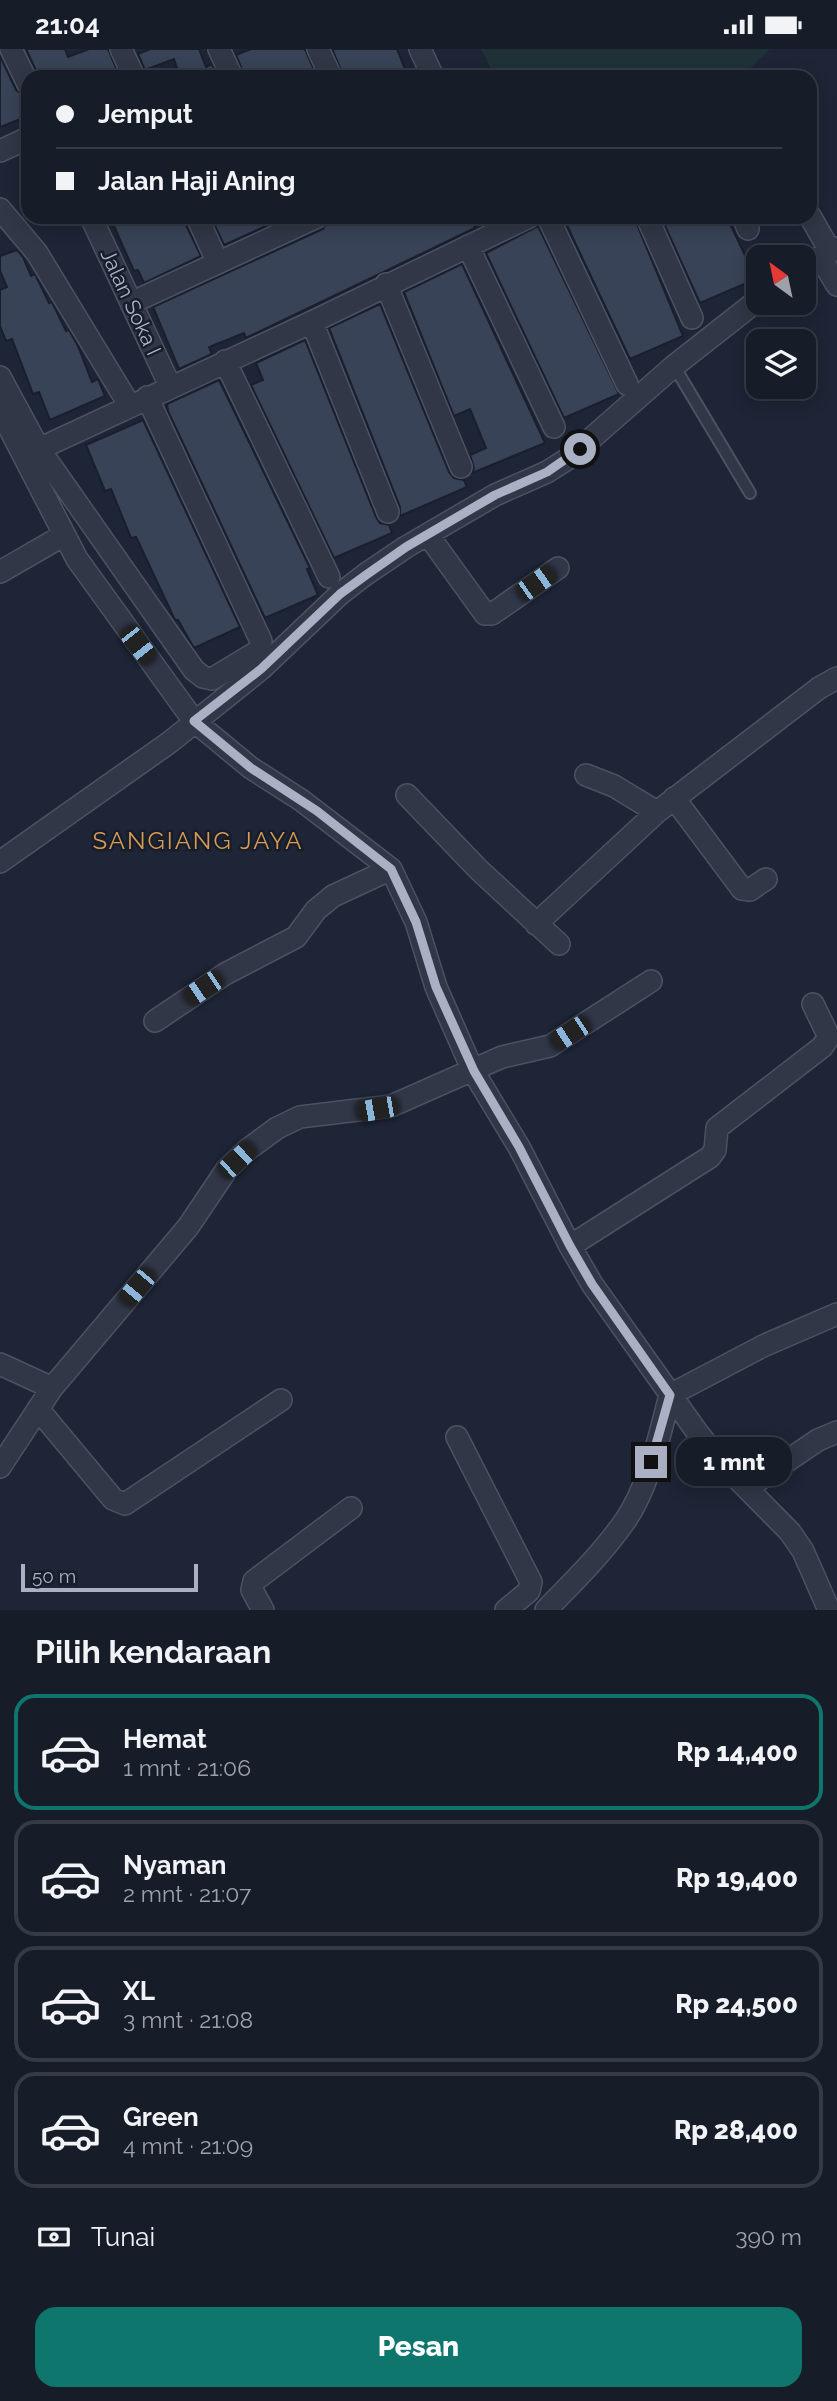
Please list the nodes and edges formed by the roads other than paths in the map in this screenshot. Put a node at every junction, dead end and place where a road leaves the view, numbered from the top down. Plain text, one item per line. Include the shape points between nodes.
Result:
1 (11, 49) edge
2 (121, 49) edge
3 (219, 49) edge
4 (318, 49) edge
5 (420, 49) edge
6 (21, 70) edge
7 (131, 70) edge
8 (229, 70) edge
9 (328, 70) edge
10 (430, 70) edge
11 (21, 141) edge
12 (0, 151) edge
13 (0, 209) edge
14 (94, 224) edge
15 (200, 224) edge
16 (295, 224) edge
17 (501, 224) edge
18 (551, 224) edge
19 (650, 224) edge
20 (812, 224) edge
21 (468, 246) junction
22 (822, 256) edge
23 (218, 263) junction
24 (386, 284) junction
25 (837, 285) edge
26 (131, 303) junction
27 (746, 309) edge
28 (692, 318) dead end
29 (312, 322) junction
30 (225, 361) junction
31 (674, 366) junction
32 (0, 377) edge
33 (627, 384) dead end
34 (170, 387) junction
35 (139, 402) junction
36 (0, 410) edge
37 (554, 427) dead end
38 (39, 449) junction
39 (461, 467) dead end
40 (750, 493) dead end
41 (388, 512) dead end
42 (64, 535) junction
43 (428, 535) junction
44 (558, 568) dead end
45 (0, 572) edge
46 (329, 577) dead end
47 (837, 677) edge
48 (194, 721) junction
49 (586, 775) dead end
50 (407, 795) dead end
51 (674, 798) junction
52 (657, 811) junction
53 (0, 862) edge
54 (391, 869) junction
55 (766, 879) dead end
56 (536, 924) junction
57 (559, 944) dead end
58 (651, 981) dead end
59 (813, 1004) dead end
60 (155, 1021) dead end
61 (474, 1071) junction
62 (570, 1246) junction
63 (837, 1314) edge
64 (0, 1364) edge
65 (52, 1388) junction
66 (670, 1395) junction
67 (281, 1400) dead end
68 (38, 1409) junction
69 (837, 1432) edge
70 (457, 1437) dead end
71 (0, 1467) edge
72 (747, 1488) junction
73 (351, 1508) dead end
74 (263, 1610) edge
75 (506, 1610) edge
76 (546, 1610) edge
77 (829, 1610) edge

1 - 6 street
2 - 7 street
3 - 8 street
4 - 9 street
5 - 10 street
11 - 12 street
13 - 35 street via 37,253
14 - 26 street, Jalan Soka I
15 - 23 street
16 - 23 street
17 - 21 street
18 - 33 street
19 - 28 street
20 - 22 street
21 - 24 street
21 - 37 street
22 - 25 street
23 - 26 street
24 - 29 street
24 - 39 street
26 - 34 street, Jalan Soka I
27 - 31 street
29 - 30 street
29 - 41 street
30 - 34 street
30 - 46 street
31 - 40 lane
31 - 43 street via 569,458
32 - 38 street
34 - 35 street
35 - 38 street
35 - 38 street via 261,641 260,650 212,679 194,670
36 - 42 street
42 - 45 street
42 - 48 street via 102,597
43 - 44 street via 485,614 492,614
43 - 48 street via 340,594 261,669
47 - 51 street
48 - 53 street
48 - 54 street
49 - 52 street
50 - 56 street
51 - 52 street
51 - 55 street via 742,889 750,890
52 - 56 street
54 - 60 street via 332,895 296,937 225,974
54 - 61 street
56 - 57 street
58 - 61 street via 550,1046 513,1053
59 - 62 street via 829,1037 822,1047 717,1128 713,1154
61 - 62 street
61 - 65 street via 391,1106 300,1117 247,1150
62 - 66 street
63 - 66 street via 763,1346
64 - 65 street
65 - 68 street
66 - 72 street
66 - 76 street via 658,1441 626,1520
67 - 68 street via 125,1504 113,1499
68 - 71 street
69 - 72 street
70 - 75 street via 531,1582 529,1591
72 - 77 street via 803,1551
73 - 74 street via 254,1581 252,1590

